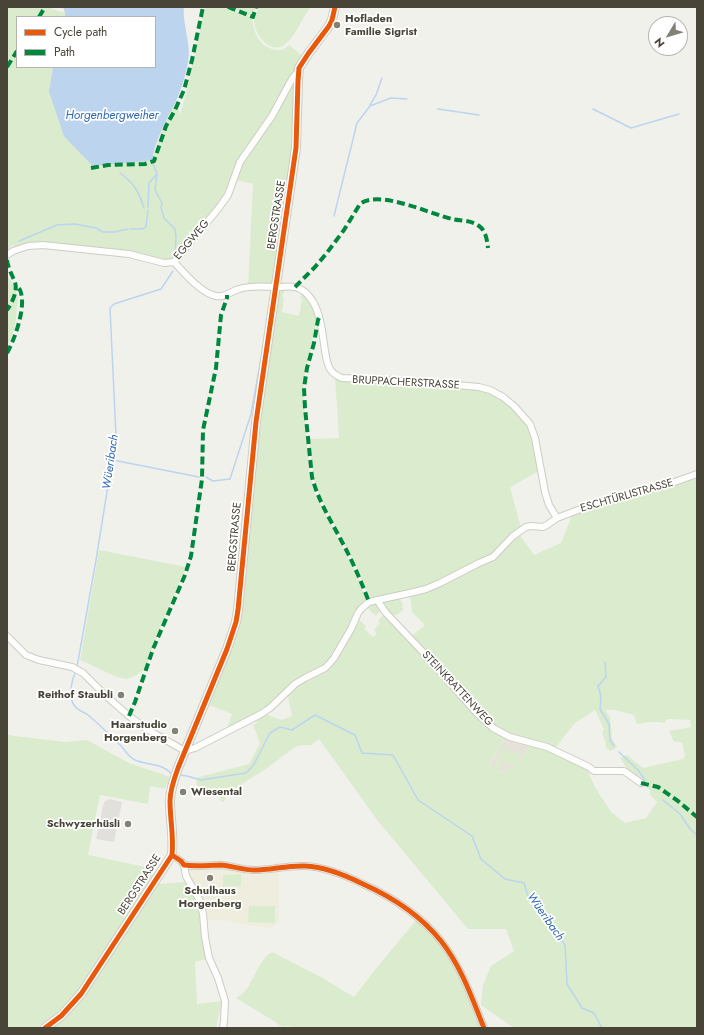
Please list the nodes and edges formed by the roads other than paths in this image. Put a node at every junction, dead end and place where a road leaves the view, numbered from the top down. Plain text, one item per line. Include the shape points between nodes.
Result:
1 (335, 7) edge
2 (298, 73) junction
3 (7, 255) edge
4 (174, 262) junction
5 (275, 287) junction
6 (697, 474) edge
7 (557, 518) junction
8 (377, 600) junction
9 (7, 636) edge
10 (185, 751) junction
11 (641, 783) dead end
12 (172, 855) junction
13 (184, 865) junction
14 (45, 1028) edge
15 (223, 1028) edge
16 (484, 1028) edge

1 - 2 street, BERGSTRASSE via 329,26 303,60
2 - 4 street, EGGWEG via 240,162 228,195
2 - 5 street, BERGSTRASSE via 296,148
3 - 4 street, EGGWEG via 28,246 43,245 129,254 164,263
4 - 5 street, BRUPPACHERSTRASSE via 191,280 211,295 227,295 245,288
5 - 7 street, BRUPPACHERSTRASSE via 295,287 314,302 330,369 339,377 479,387 503,397 514,406 530,424 536,438 544,492
5 - 10 street, BERGSTRASSE via 256,422 237,616 224,656
6 - 7 street, ESCHTÜRLISTRASSE via 666,485 599,502
7 - 8 street, ESCHTÜRLISTRASSE via 543,527 526,527 513,536 493,557 440,583 426,589
8 - 10 street, ESCHTÜRLISTRASSE via 369,602 361,609 334,658 325,668 300,680 261,714
8 - 11 street, STEINKRATTENWEG via 386,613 493,728 510,737 547,747 589,766 594,772 624,771
9 - 10 street via 26,655 83,672 129,716
10 - 12 street, BERGSTRASSE via 170,796
12 - 13 street
12 - 14 street, BERGSTRASSE via 81,994 64,1013
13 - 15 street via 186,876 200,901 209,958 224,997
13 - 16 street via 221,865 253,870 293,865 307,866 345,875 371,888 411,912 441,941 453,959

